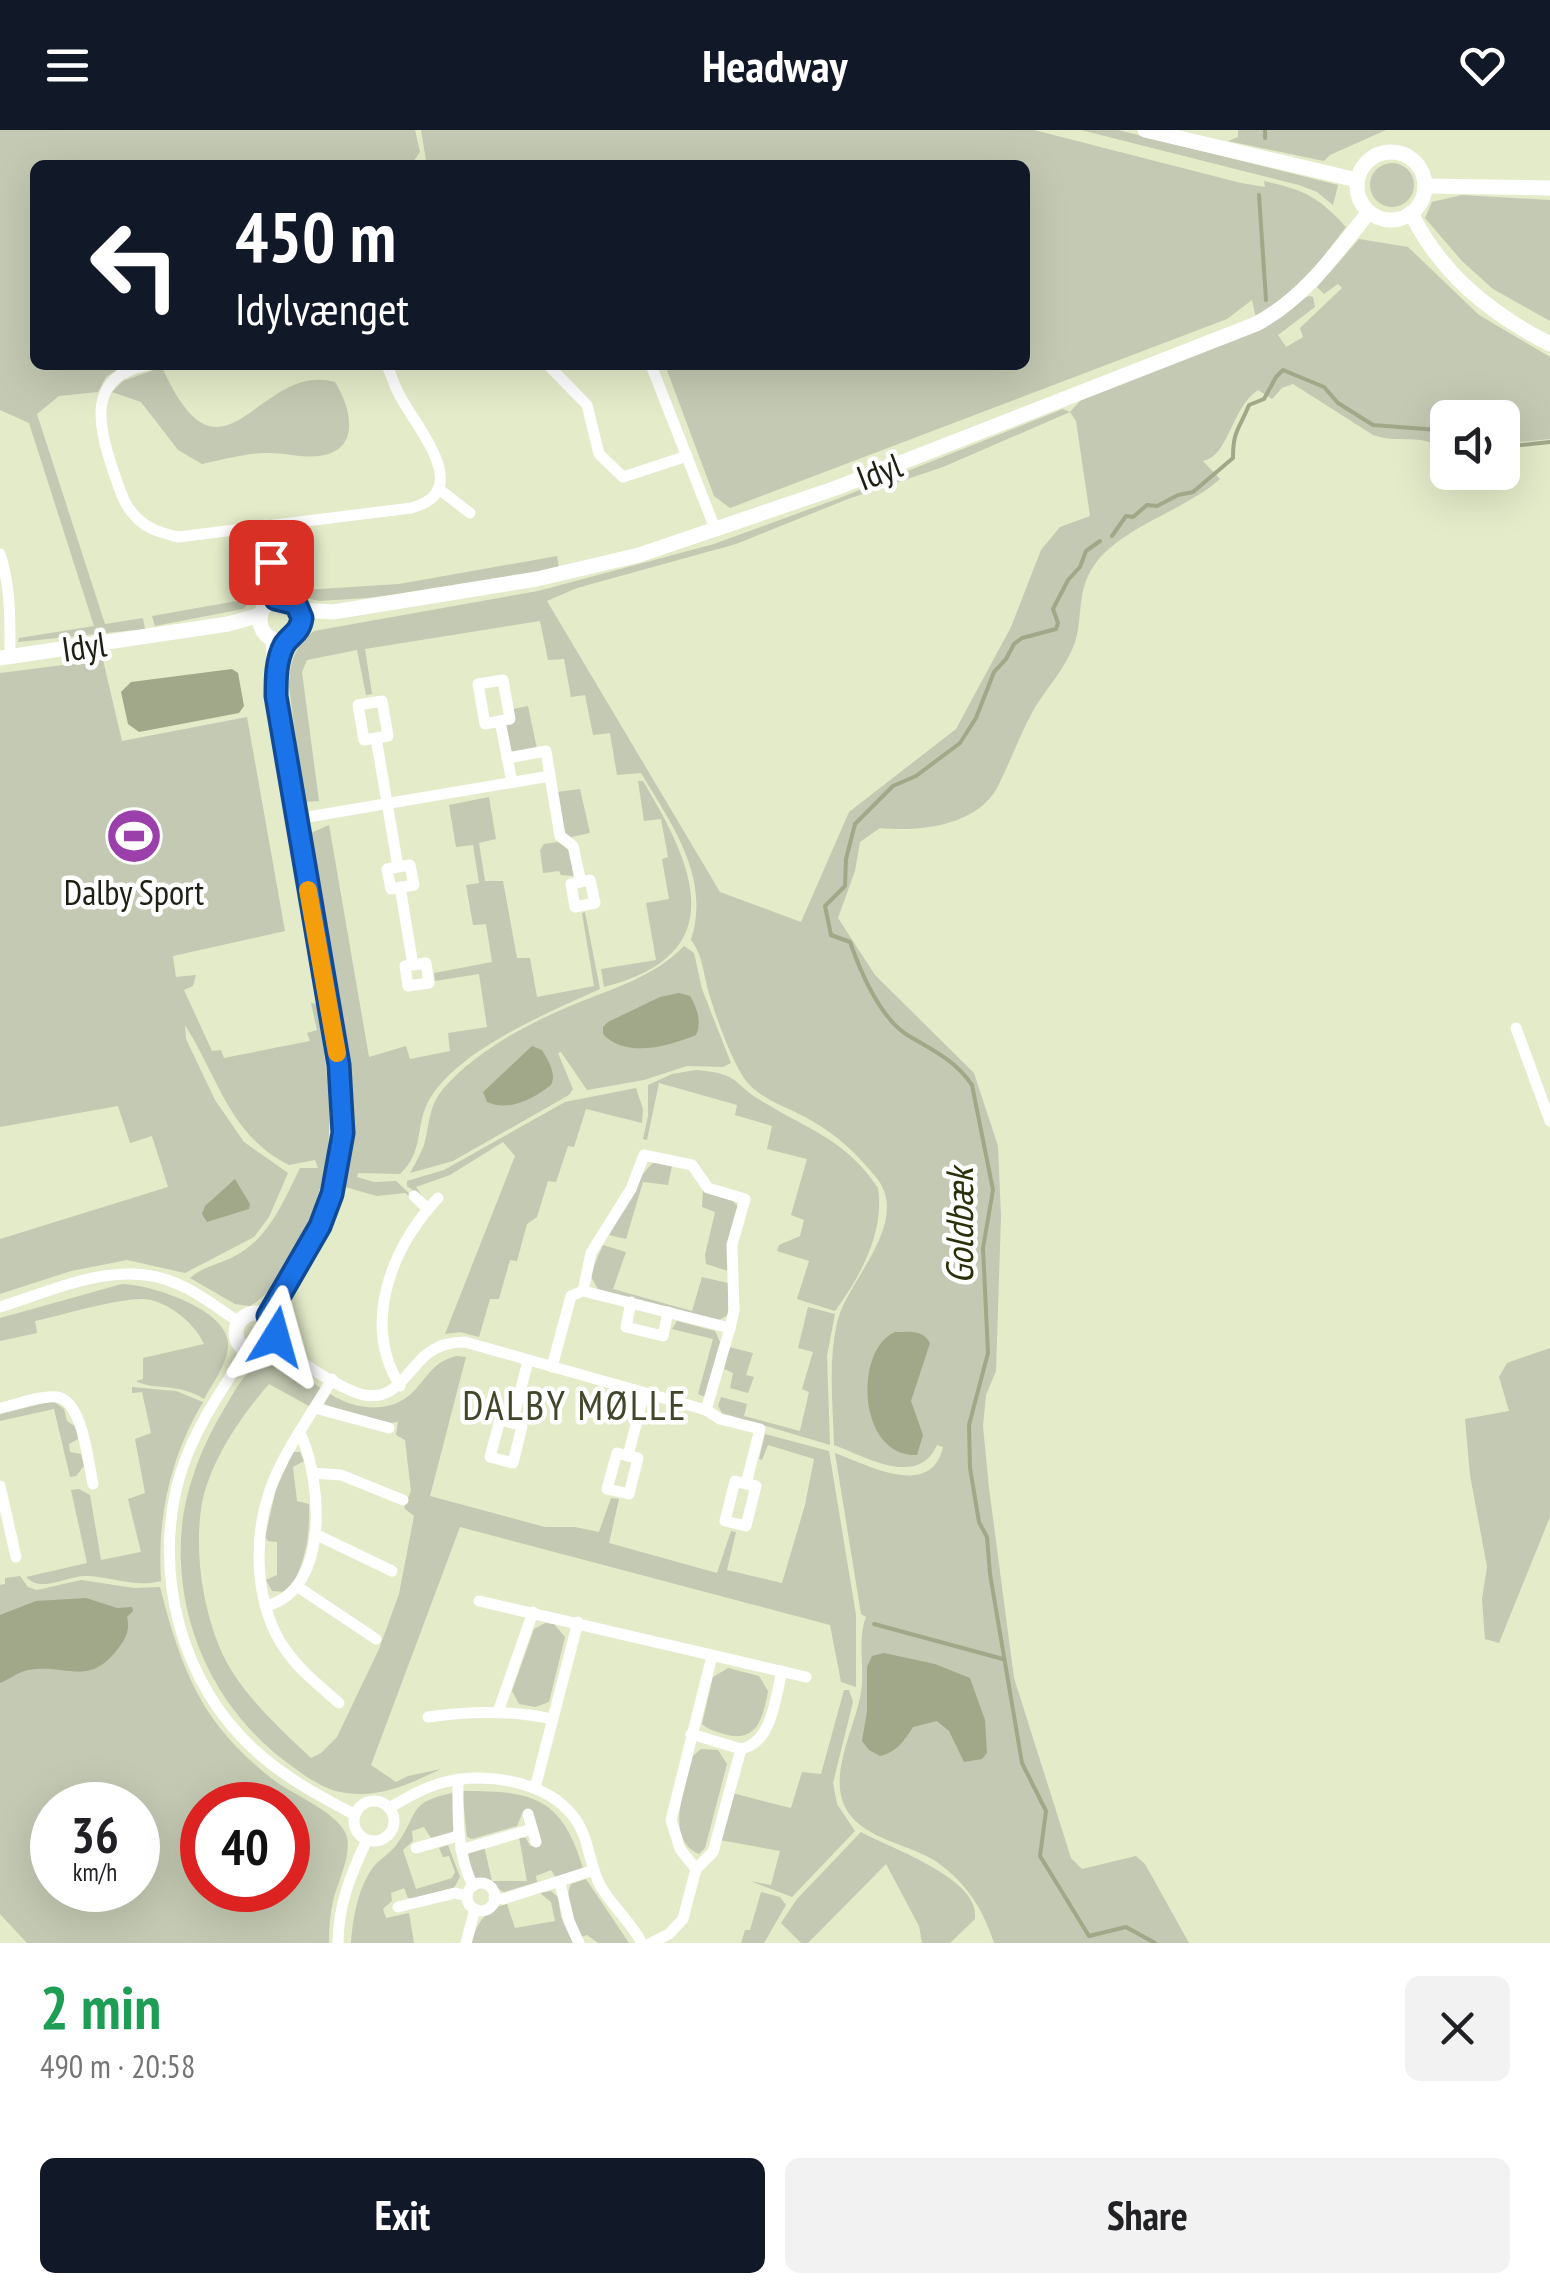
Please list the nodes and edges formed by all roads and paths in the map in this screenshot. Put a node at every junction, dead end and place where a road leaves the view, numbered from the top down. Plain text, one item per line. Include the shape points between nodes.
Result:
1 (1145, 130) edge
2 (1357, 180) junction
3 (1425, 186) junction
4 (1550, 188) edge
5 (1369, 212) junction
6 (1411, 213) junction
7 (1550, 344) edge
8 (130, 370) edge
9 (389, 370) edge
10 (553, 370) edge
11 (653, 370) edge
12 (687, 456) junction
13 (439, 489) junction
14 (470, 512) dead end
15 (266, 525) junction
16 (716, 531) junction
17 (0, 554) edge
18 (276, 599) junction
19 (300, 618) junction
20 (270, 632) junction
21 (5, 657) edge
22 (500, 721) dead end
23 (376, 738) dead end
24 (507, 758) junction
25 (550, 776) junction
26 (512, 782) junction
27 (388, 806) junction
28 (296, 819) junction
29 (580, 882) dead end
30 (413, 965) dead end
31 (1516, 1028) dead end
32 (1550, 1121) edge
33 (414, 1196) dead end
34 (438, 1198) dead end
35 (428, 1210) junction
36 (583, 1291) junction
37 (631, 1302) junction
38 (0, 1307) edge
39 (668, 1312) junction
40 (268, 1316) junction
41 (240, 1322) junction
42 (730, 1328) junction
43 (274, 1344) junction
44 (247, 1351) junction
45 (528, 1361) junction
46 (552, 1368) junction
47 (332, 1379) junction
48 (400, 1386) junction
49 (644, 1392) junction
50 (0, 1408) edge
51 (315, 1408) junction
52 (706, 1410) junction
53 (512, 1423) dead end
54 (390, 1428) dead end
55 (300, 1435) junction
56 (628, 1456) dead end
57 (312, 1472) junction
58 (93, 1484) dead end
59 (746, 1484) dead end
60 (0, 1486) edge
61 (403, 1500) dead end
62 (315, 1534) junction
63 (16, 1557) dead end
64 (392, 1571) dead end
65 (298, 1588) junction
66 (479, 1600) dead end
67 (266, 1606) junction
68 (532, 1612) junction
69 (578, 1622) junction
70 (376, 1638) dead end
71 (712, 1656) junction
72 (782, 1672) junction
73 (806, 1677) dead end
74 (339, 1704) dead end
75 (498, 1712) junction
76 (428, 1717) dead end
77 (552, 1719) junction
78 (691, 1734) junction
79 (741, 1749) junction
80 (458, 1779) junction
81 (535, 1788) junction
82 (389, 1808) junction
83 (354, 1814) junction
84 (528, 1814) dead end
85 (366, 1840) junction
86 (460, 1843) junction
87 (416, 1848) dead end
88 (696, 1869) junction
89 (594, 1870) junction
90 (560, 1883) junction
91 (470, 1891) junction
92 (494, 1897) junction
93 (398, 1907) dead end
94 (476, 1909) junction
95 (338, 1943) edge
96 (466, 1943) edge
97 (579, 1943) edge
98 (642, 1943) edge
99 (651, 1943) edge

1 - 2 street
2 - 3 street via 1366,163 1392,152 1418,166
2 - 5 street
3 - 4 street
3 - 6 street
5 - 6 street via 1385,219
5 - 16 street, Idyl via 1308,287 1256,324
6 - 7 street via 1460,282
8 - 15 street via 108,387 99,416 129,510 154,531 178,537
9 - 13 street via 440,466
10 - 12 street via 587,405 599,454 624,476
11 - 12 street
12 - 16 street
13 - 14 street
13 - 15 street via 411,508
15 - 18 street
16 - 19 street, Idyl via 554,576
17 - 21 street via 10,612
18 - 19 street via 290,600
18 - 20 street via 268,602
19 - 20 street, Idyl
20 - 21 street, Idyl via 228,624
20 - 28 street
22 - 24 street
23 - 27 street
24 - 25 street via 546,751
24 - 26 street
25 - 26 street
25 - 29 street via 560,836 572,846
26 - 27 street
27 - 28 street
27 - 30 street via 398,867 387,869 390,888 400,887
28 - 40 street via 339,1065 343,1133 320,1226
31 - 32 street
33 - 35 street
34 - 35 street
35 - 48 street via 400,1251 385,1297 385,1352
36 - 37 street
36 - 42 street via 592,1253 644,1155 692,1165 708,1188 745,1199 732,1245
36 - 46 street via 572,1296
37 - 39 street
37 - 39 street via 626,1328 663,1336
38 - 41 street via 94,1277 136,1273 178,1284
39 - 42 street
40 - 41 street via 250,1314
40 - 43 street
41 - 44 street via 236,1335
42 - 52 street
43 - 44 street via 262,1353
43 - 47 street
44 - 83 street via 181,1472 169,1544 176,1613 197,1673 232,1727 278,1771
45 - 46 street
45 - 48 street via 451,1342 429,1352
45 - 53 street
46 - 49 street
47 - 48 street via 363,1394
47 - 51 street
49 - 52 street
49 - 56 street
50 - 58 street via 54,1396 70,1404
51 - 54 street
51 - 55 street
52 - 59 street via 760,1429
55 - 57 street
55 - 67 street via 269,1491 261,1524
57 - 61 street
57 - 62 street
60 - 63 street
62 - 64 street
62 - 65 street
65 - 67 street
65 - 70 street
66 - 68 street
67 - 74 street via 283,1647
68 - 69 street
68 - 75 street
69 - 71 street
69 - 77 street
71 - 72 street
71 - 78 street
72 - 73 street
72 - 79 street via 763,1736
75 - 76 street
75 - 77 street
77 - 81 street
78 - 79 street
78 - 88 street via 671,1820 680,1849
79 - 88 street via 713,1852
80 - 81 street
80 - 82 street
80 - 86 street
81 - 89 street via 574,1816
82 - 83 street via 367,1802
82 - 85 street via 390,1833
83 - 85 street via 354,1827
84 - 86 street via 534,1835
85 - 95 street via 343,1901
86 - 87 street
86 - 91 street
88 - 99 street via 683,1919
89 - 90 street
89 - 98 street
90 - 92 street
90 - 97 street
91 - 92 street via 488,1886
91 - 93 street
91 - 94 street via 468,1902
92 - 94 street via 488,1909
94 - 96 street

